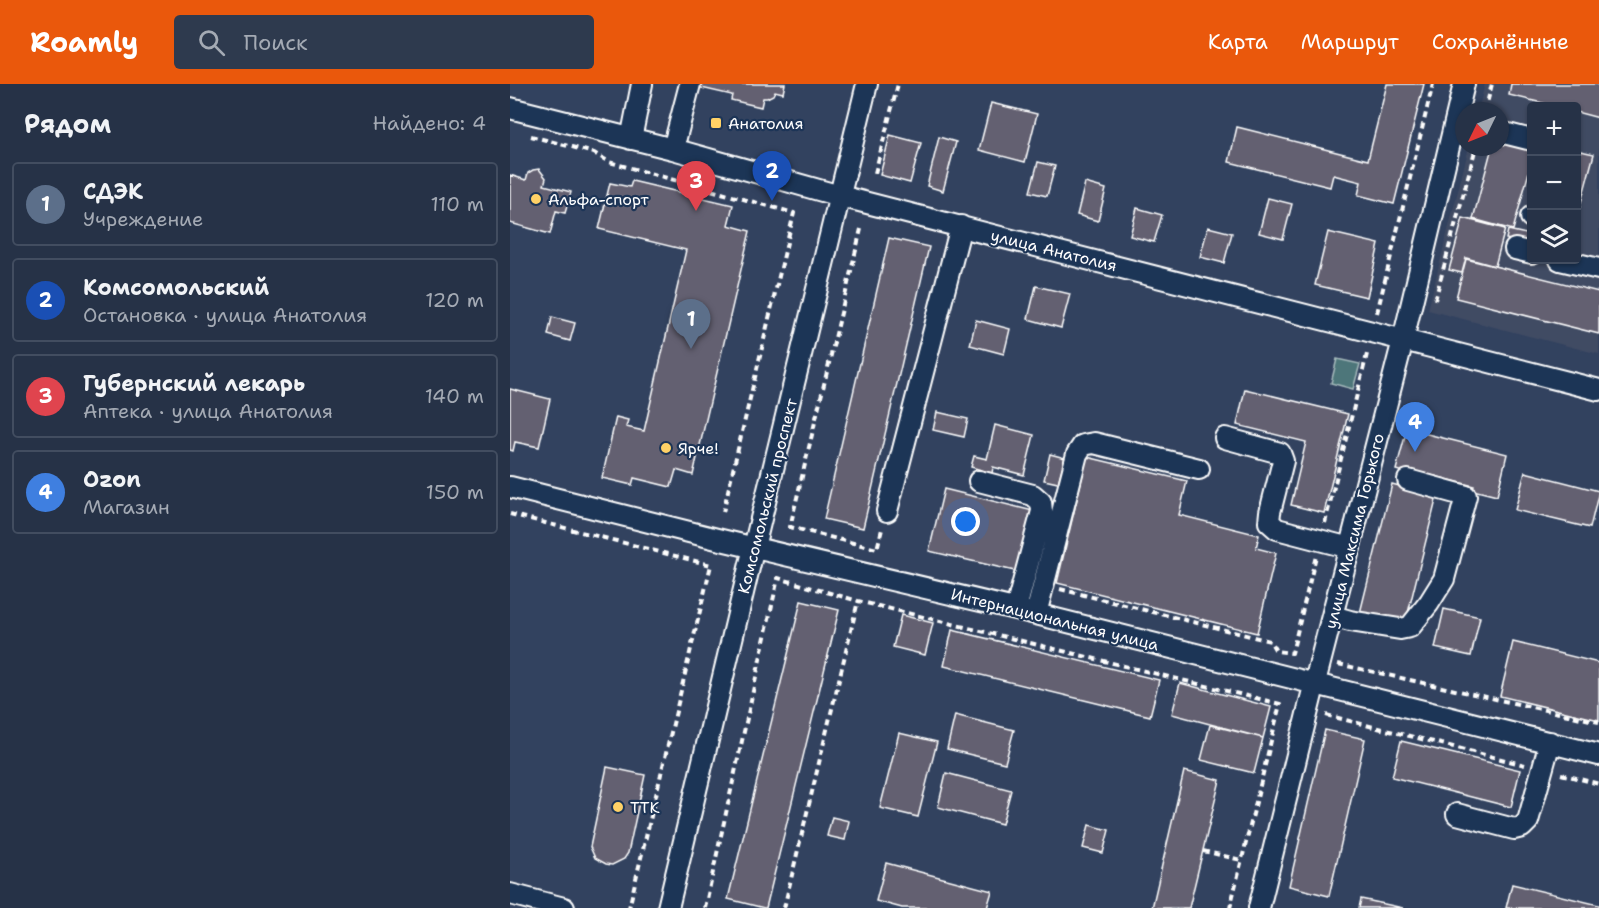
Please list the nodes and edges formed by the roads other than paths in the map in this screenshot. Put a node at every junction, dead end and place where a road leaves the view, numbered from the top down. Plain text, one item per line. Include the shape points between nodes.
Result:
1 (642, 84) edge
2 (690, 84) edge
3 (867, 84) edge
4 (1464, 84) edge
5 (1462, 102) edge
6 (510, 108) edge
7 (1509, 134) edge
8 (631, 139) junction
9 (1527, 139) edge
10 (1455, 141) edge
11 (674, 149) junction
12 (840, 196) junction
13 (961, 226) junction
14 (1577, 264) edge
15 (1599, 269) edge
16 (1403, 340) junction
17 (1599, 390) edge
18 (1225, 438) dead end
19 (1199, 469) dead end
20 (1408, 480) dead end
21 (979, 481) dead end
22 (510, 487) edge
23 (887, 511) road end
24 (754, 547) junction
25 (1350, 548) junction
26 (1017, 609) junction
27 (1036, 614) junction
28 (1332, 616) junction
29 (1315, 682) junction
30 (1550, 742) junction
31 (1599, 755) edge
32 (1457, 814) dead end
33 (510, 894) edge
34 (564, 908) edge
35 (668, 908) edge
36 (1259, 908) edge

1 - 8 street
2 - 11 street
3 - 12 street, Комсомольский проспект
4 - 5 street, улица Максима Горького
6 - 8 street, улица Анатолия
7 - 9 street
8 - 11 street, улица Анатолия
10 - 16 street, улица Максима Горького
11 - 12 street, улица Анатолия
12 - 13 street, улица Анатолия
12 - 24 street, Комсомольский проспект
13 - 16 street, улица Анатолия
13 - 23 street
14 - 15 street
16 - 17 street, улица Анатолия
16 - 25 street, улица Максима Горького
18 - 25 street via 1280,453 1283,461 1269,522 1277,529
19 - 27 street via 1094,443 1083,445 1077,454
20 - 28 street via 1466,496 1444,579 1434,597 1410,627 1400,629
21 - 26 street via 1033,495 1041,502
22 - 24 street, Интернациональная улица
24 - 26 street, Интернациональная улица
24 - 35 street, Комсомольский проспект
25 - 28 street, улица Максима Горького
26 - 27 street, Интернациональная улица
27 - 29 street, Интернациональная улица
28 - 29 street, улица Максима Горького
29 - 30 street, Интернациональная улица
29 - 36 street, улица Максима Горького
30 - 31 street, Интернациональная улица
30 - 32 street via 1528,821 1522,827 1515,829
33 - 34 street

